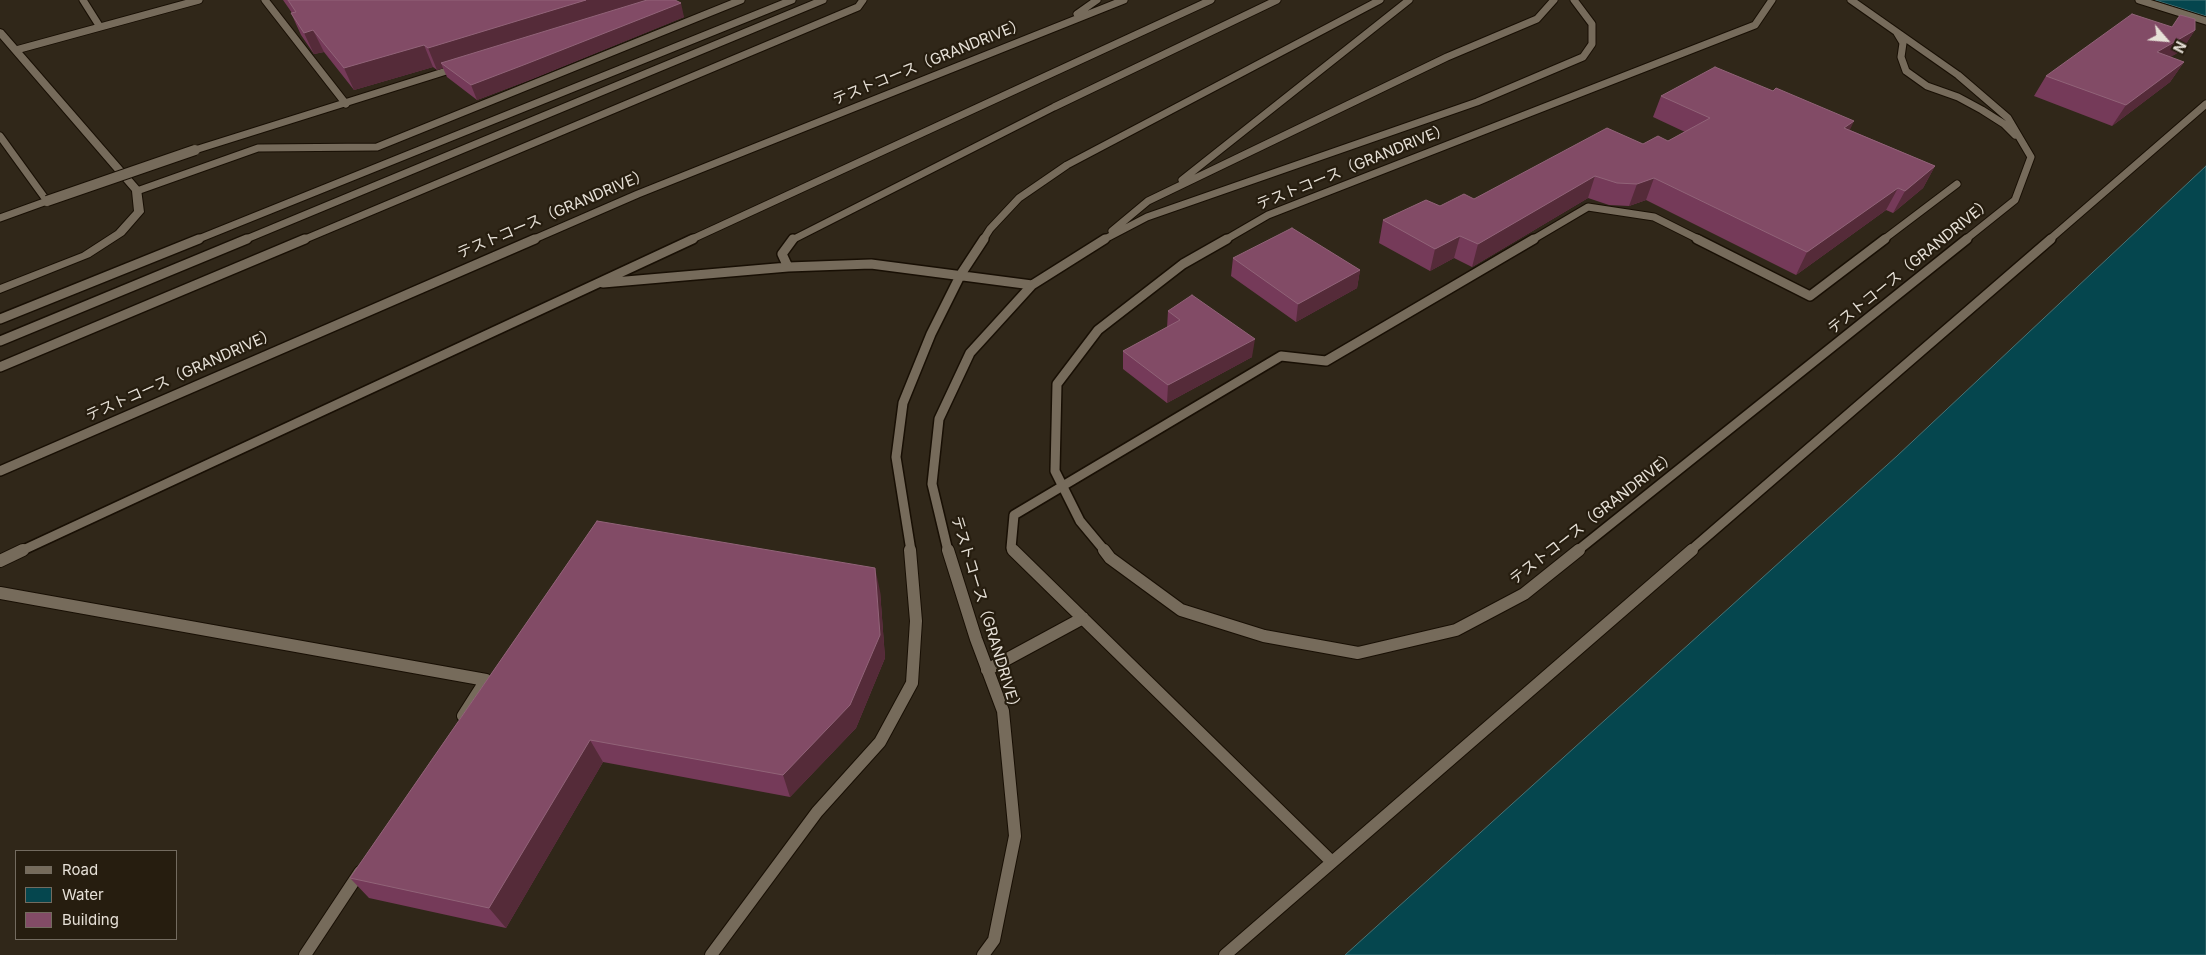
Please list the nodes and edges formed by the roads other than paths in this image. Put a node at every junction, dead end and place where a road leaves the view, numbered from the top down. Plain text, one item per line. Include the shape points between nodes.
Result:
1 (83, 0) edge
2 (198, 0) edge
3 (265, 0) edge
4 (741, 0) edge
5 (792, 0) edge
6 (823, 0) edge
7 (863, 0) edge
8 (1097, 0) edge
9 (1124, 0) edge
10 (1211, 0) edge
11 (1277, 0) edge
12 (1380, 0) edge
13 (1409, 0) edge
14 (1554, 0) edge
15 (1574, 0) edge
16 (1772, 0) edge
17 (1851, 0) edge
18 (2139, 0) edge
19 (2206, 21) edge
20 (100, 27) junction
21 (1895, 30) junction
22 (0, 32) edge
23 (16, 50) junction
24 (464, 66) edge
25 (949, 71) junction
26 (346, 104) junction
27 (2206, 104) edge
28 (0, 136) edge
29 (2023, 143) junction
30 (3, 144) edge
31 (195, 150) joint
32 (1957, 184) dead end
33 (137, 191) junction
34 (1167, 192) junction
35 (47, 200) junction
36 (0, 218) edge
37 (1095, 244) junction
38 (788, 267) junction
39 (961, 274) junction
40 (595, 284) junction
41 (1032, 285) junction
42 (0, 288) edge
43 (0, 319) edge
44 (0, 341) edge
45 (0, 367) edge
46 (0, 471) edge
47 (1062, 486) junction
48 (0, 561) edge
49 (0, 593) edge
50 (1083, 618) junction
51 (987, 670) junction
52 (459, 722) edge
53 (1332, 862) junction
54 (366, 863) edge
55 (305, 955) edge
56 (711, 955) edge
57 (983, 955) edge
58 (1225, 955) edge

1 - 20 lane
2 - 20 lane
3 - 26 lane
4 - 33 lane via 377,147 258,148
5 - 43 lane
6 - 44 lane
7 - 45 lane via 858,7
8 - 25 lane via 1084,11
9 - 25 lane, テストコース（GRANDRIVE）
10 - 40 lane
11 - 38 lane via 1054,107 793,239 782,254
12 - 39 lane via 1067,165 1020,198 990,229
13 - 34 lane
14 - 34 lane via 1537,19 1447,58
15 - 37 lane, テストコース（GRANDRIVE） via 1592,24 1592,44 1583,57 1477,102 1147,217
16 - 47 lane, テストコース（GRANDRIVE） via 1755,25 1268,215 1183,264 1098,330 1056,384 1055,471
17 - 21 lane, テストコース（GRANDRIVE）
18 - 19 lane
20 - 23 lane
21 - 29 lane, テストコース（GRANDRIVE） via 1958,75 2008,118
21 - 29 lane via 1903,43 1901,57 1906,72 1927,86 1982,110 2004,124
22 - 23 street
23 - 33 street
24 - 26 lane
25 - 46 lane, テストコース（GRANDRIVE） via 638,194
26 - 31 lane
27 - 53 lane
28 - 30 lane
29 - 47 lane, テストコース（GRANDRIVE） via 2031,157 2015,200 1524,594 1456,630 1358,652 1264,636 1181,610 1110,558 1080,521
30 - 35 lane
31 - 35 street, bridge
32 - 47 lane via 1810,296 1654,217 1588,207 1326,361 1281,356
33 - 42 street via 139,212 120,233 86,255
34 - 37 lane via 1148,201
35 - 36 lane
37 - 41 lane, テストコース（GRANDRIVE）
38 - 39 lane via 871,264
38 - 40 lane
39 - 41 lane
39 - 56 lane via 903,403 896,457 910,532 916,621 912,683 880,742 817,812
40 - 48 lane
41 - 51 lane, テストコース（GRANDRIVE） via 970,353 939,418 932,484 943,535
47 - 50 lane via 1014,515 1012,548
49 - 52 lane via 486,680
50 - 51 lane
50 - 53 lane
51 - 57 lane, テストコース（GRANDRIVE） via 1003,712 1015,836 994,940
53 - 58 lane
54 - 55 lane

